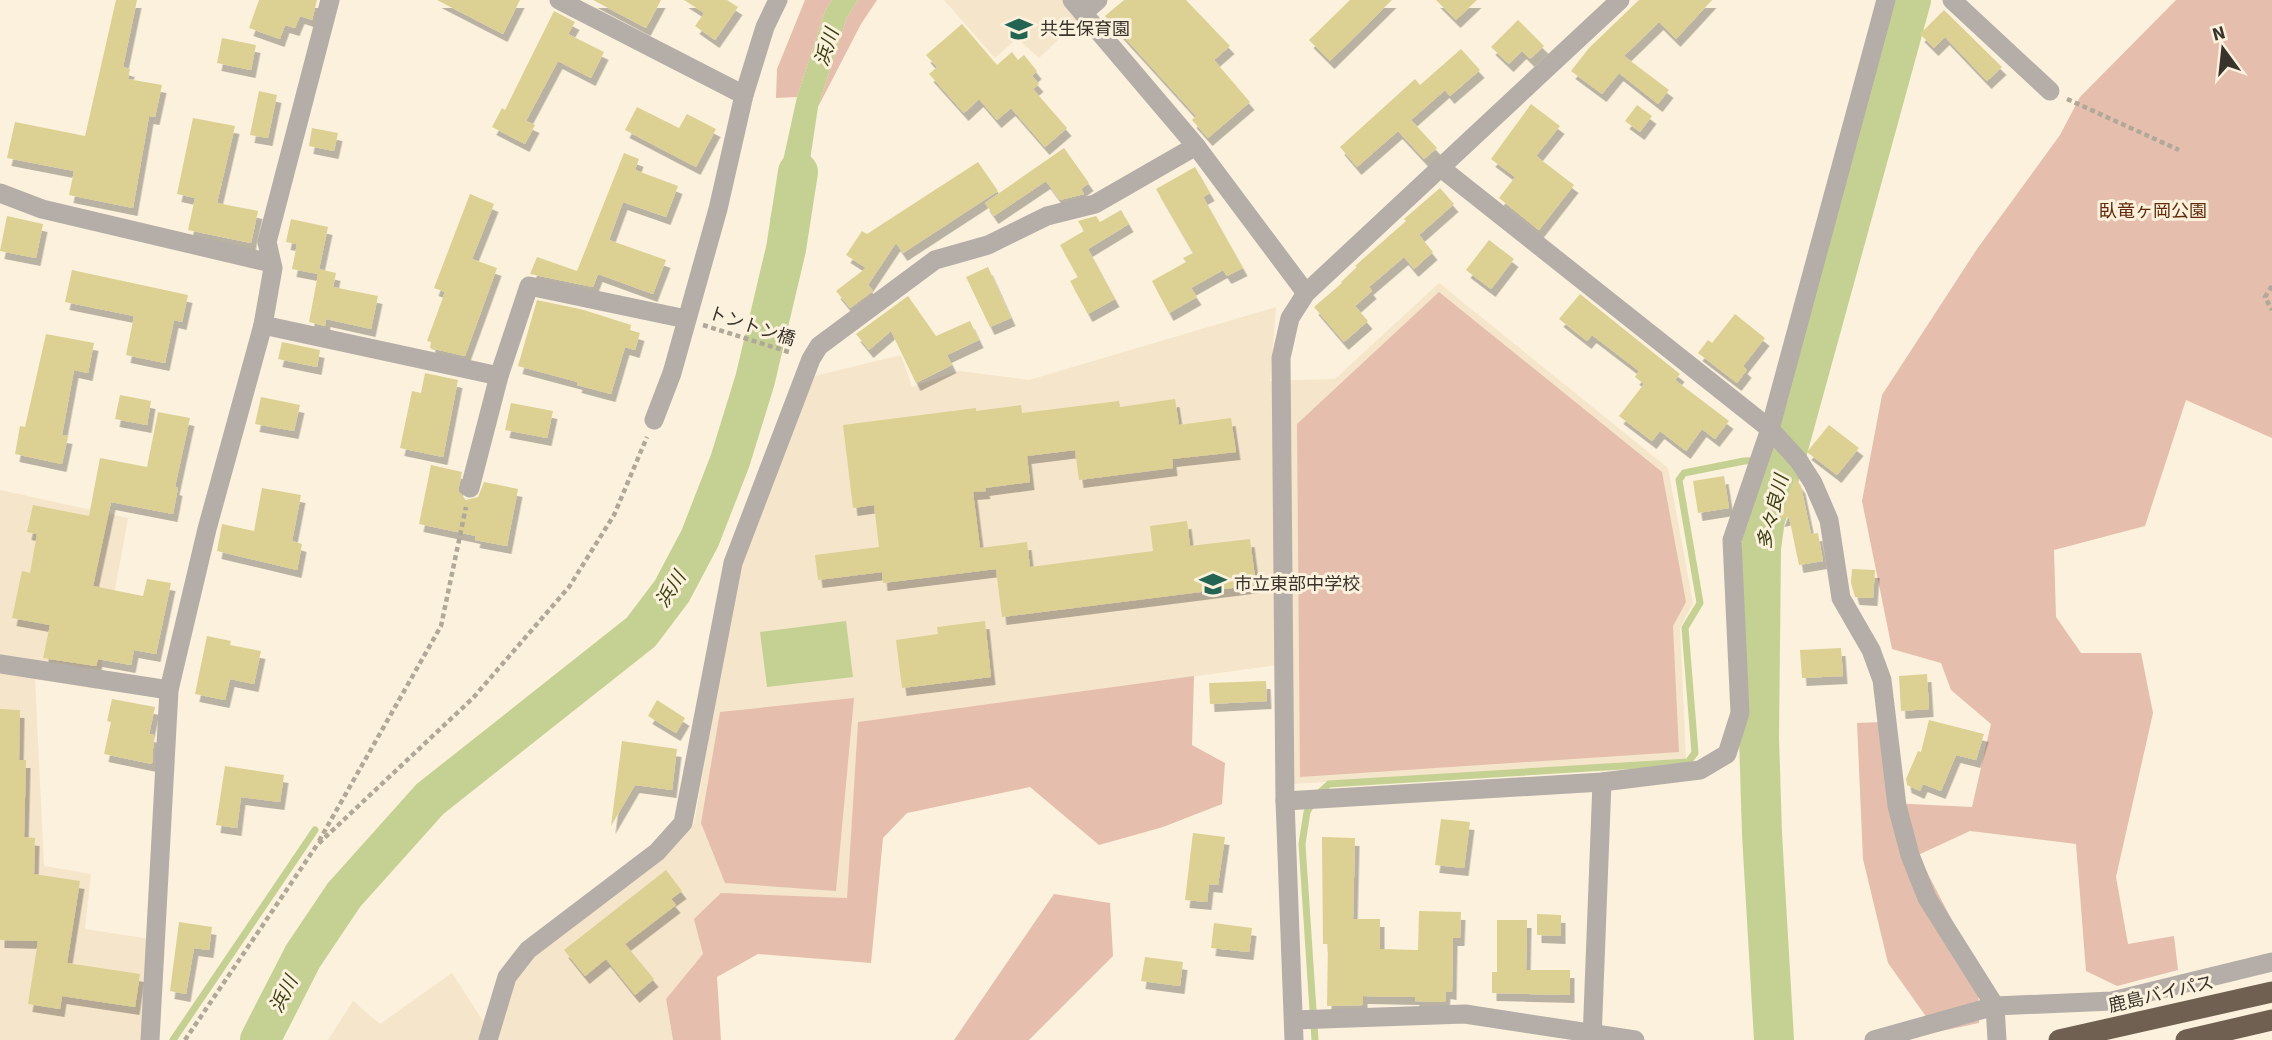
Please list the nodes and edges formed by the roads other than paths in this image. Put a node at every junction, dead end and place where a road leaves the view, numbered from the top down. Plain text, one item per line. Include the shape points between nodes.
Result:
1 (330, 0) edge
2 (559, 0) edge
3 (778, 0) edge
4 (1620, 0) edge
5 (1886, 0) edge
6 (1952, 0) edge
7 (1084, 4) edge
8 (2050, 91) road end
9 (744, 95) junction
10 (1196, 146) junction
11 (1441, 168) junction
12 (0, 193) edge
13 (271, 263) junction
14 (1306, 293) junction
15 (686, 319) junction
16 (263, 325) junction
17 (499, 376) junction
18 (654, 420) road end
19 (1767, 438) junction
20 (470, 488) road end
21 (0, 664) edge
22 (169, 690) junction
23 (1602, 782) junction
24 (1304, 800) junction
25 (2272, 962) edge
26 (2272, 992) edge
27 (1995, 1006) junction
28 (2272, 1020) edge
29 (1294, 1030) edge
30 (1593, 1036) edge
31 (150, 1040) edge
32 (488, 1040) edge
33 (1635, 1040) edge
34 (1874, 1040) edge
35 (1997, 1040) edge
36 (2059, 1040) edge
37 (2186, 1040) edge

1 - 13 street via 268,242
2 - 9 street
3 - 9 street
4 - 11 street
5 - 19 street
6 - 8 street
7 - 10 street
9 - 15 street
10 - 14 street
10 - 32 street via 1095,204 1047,216 988,245 935,260 819,346 733,563 683,823 657,852 528,950 507,977
11 - 14 street
11 - 19 street
12 - 13 street via 42,209
13 - 16 street
14 - 24 street via 1290,318 1281,358
15 - 17 street via 529,286
15 - 18 street
16 - 17 street
16 - 22 street via 206,529
17 - 20 street
19 - 23 street via 1732,540 1740,713 1727,754 1700,770
19 - 27 street via 1798,461 1829,520 1841,598 1871,650 1882,680 1897,806 1910,855 1927,898
21 - 22 street
22 - 31 street
23 - 24 street
23 - 30 street
24 - 29 street
25 - 27 street via 2112,1000
26 - 36 highway, 鹿島バイパス
27 - 34 street
27 - 35 street
28 - 37 highway
29 - 30 street via 1328,1017 1465,1014
30 - 33 street

